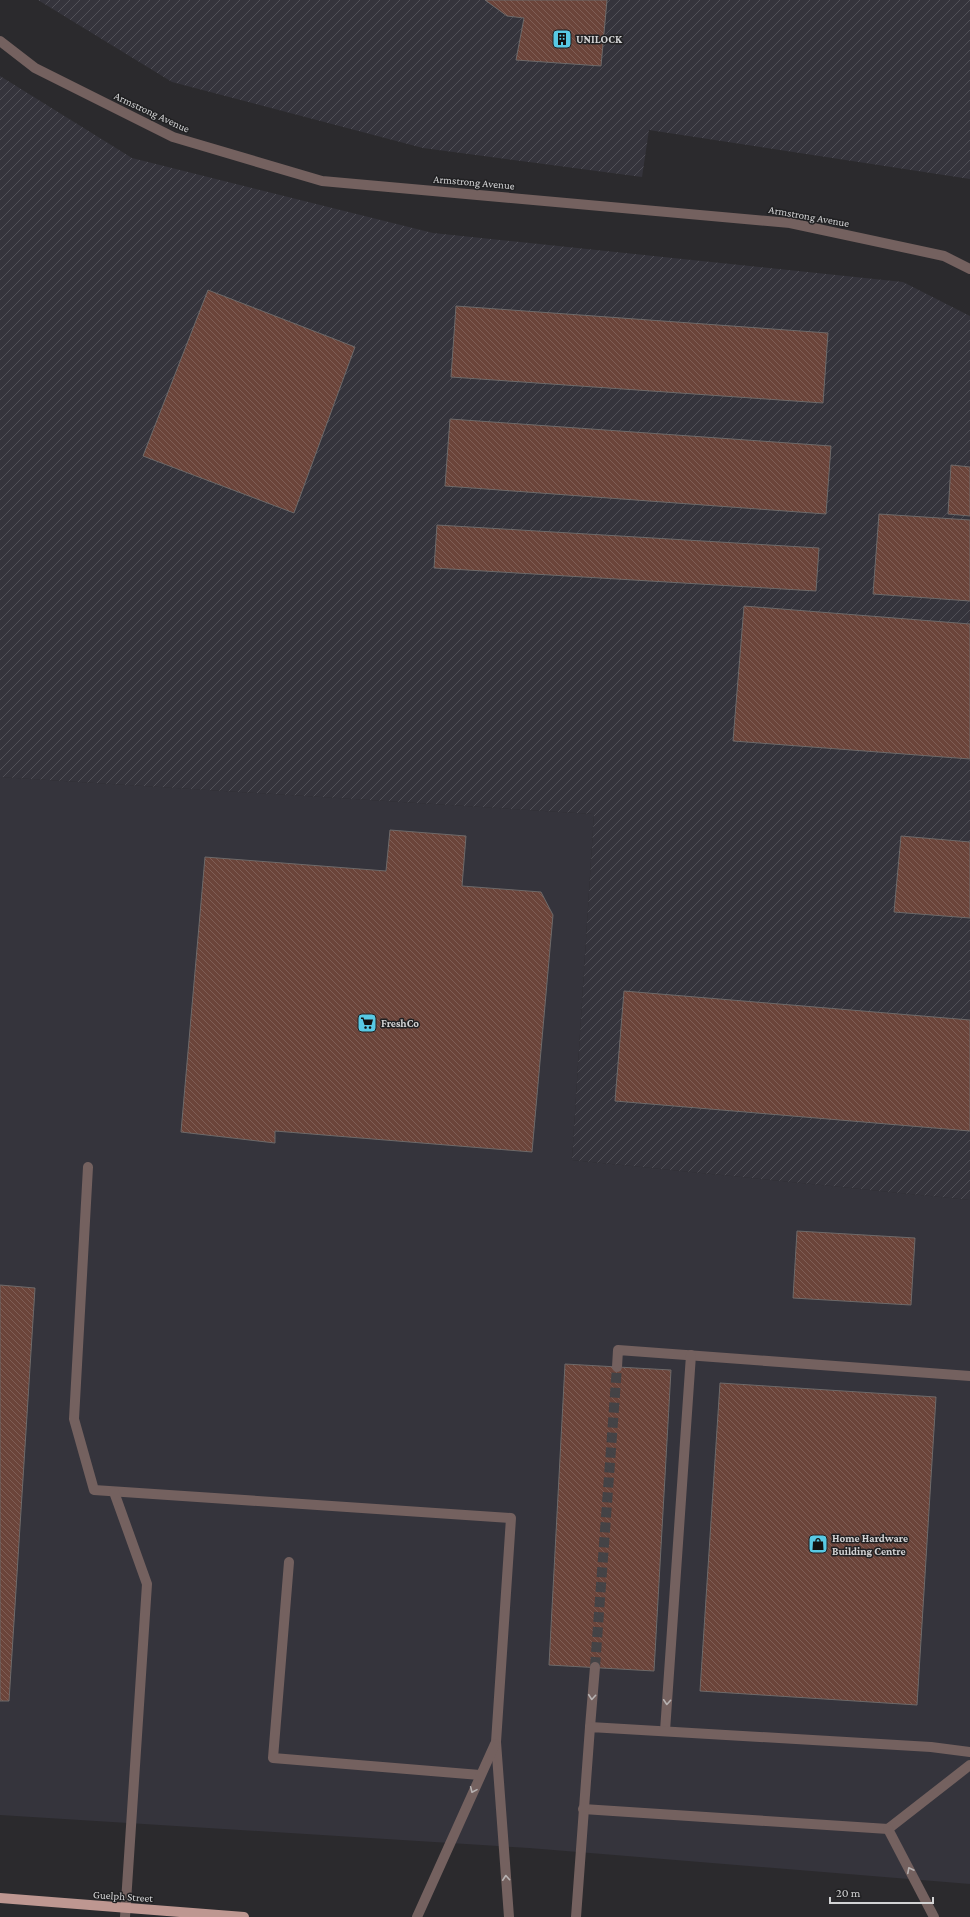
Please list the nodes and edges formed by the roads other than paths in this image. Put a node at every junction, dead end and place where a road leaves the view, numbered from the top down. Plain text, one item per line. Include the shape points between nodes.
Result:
1 (0, 42) edge
2 (970, 269) edge
3 (88, 1167) dead end
4 (690, 1355) junction
5 (617, 1367) tunnel mouth
6 (970, 1376) edge
7 (114, 1492) junction
8 (289, 1562) dead end
9 (595, 1667) tunnel mouth
10 (590, 1727) junction
11 (665, 1731) junction
12 (496, 1742) junction
13 (970, 1752) edge
14 (970, 1765) edge
15 (480, 1775) junction
16 (582, 1809) junction
17 (888, 1829) junction
18 (0, 1898) edge
19 (125, 1913) edge
20 (244, 1917) edge
21 (417, 1917) edge
22 (509, 1917) edge
23 (576, 1917) edge
24 (934, 1917) edge

1 - 2 street, Armstrong Avenue via 35,68 173,137 322,181 790,223 944,256
3 - 7 street via 74,1418 94,1490
4 - 5 street via 618,1350
4 - 6 street
4 -> 11 street
7 - 12 street via 511,1518
7 - 19 street via 147,1584
8 - 15 street via 274,1758
9 -> 10 street
10 - 11 street
10 - 16 street
11 - 13 street via 931,1747
12 - 15 street
22 -> 12 street
14 - 17 street
15 -> 21 street
16 - 17 street
16 - 23 street
24 -> 17 street
18 - 19 main road, Guelph Street
19 - 20 main road, Guelph Street

